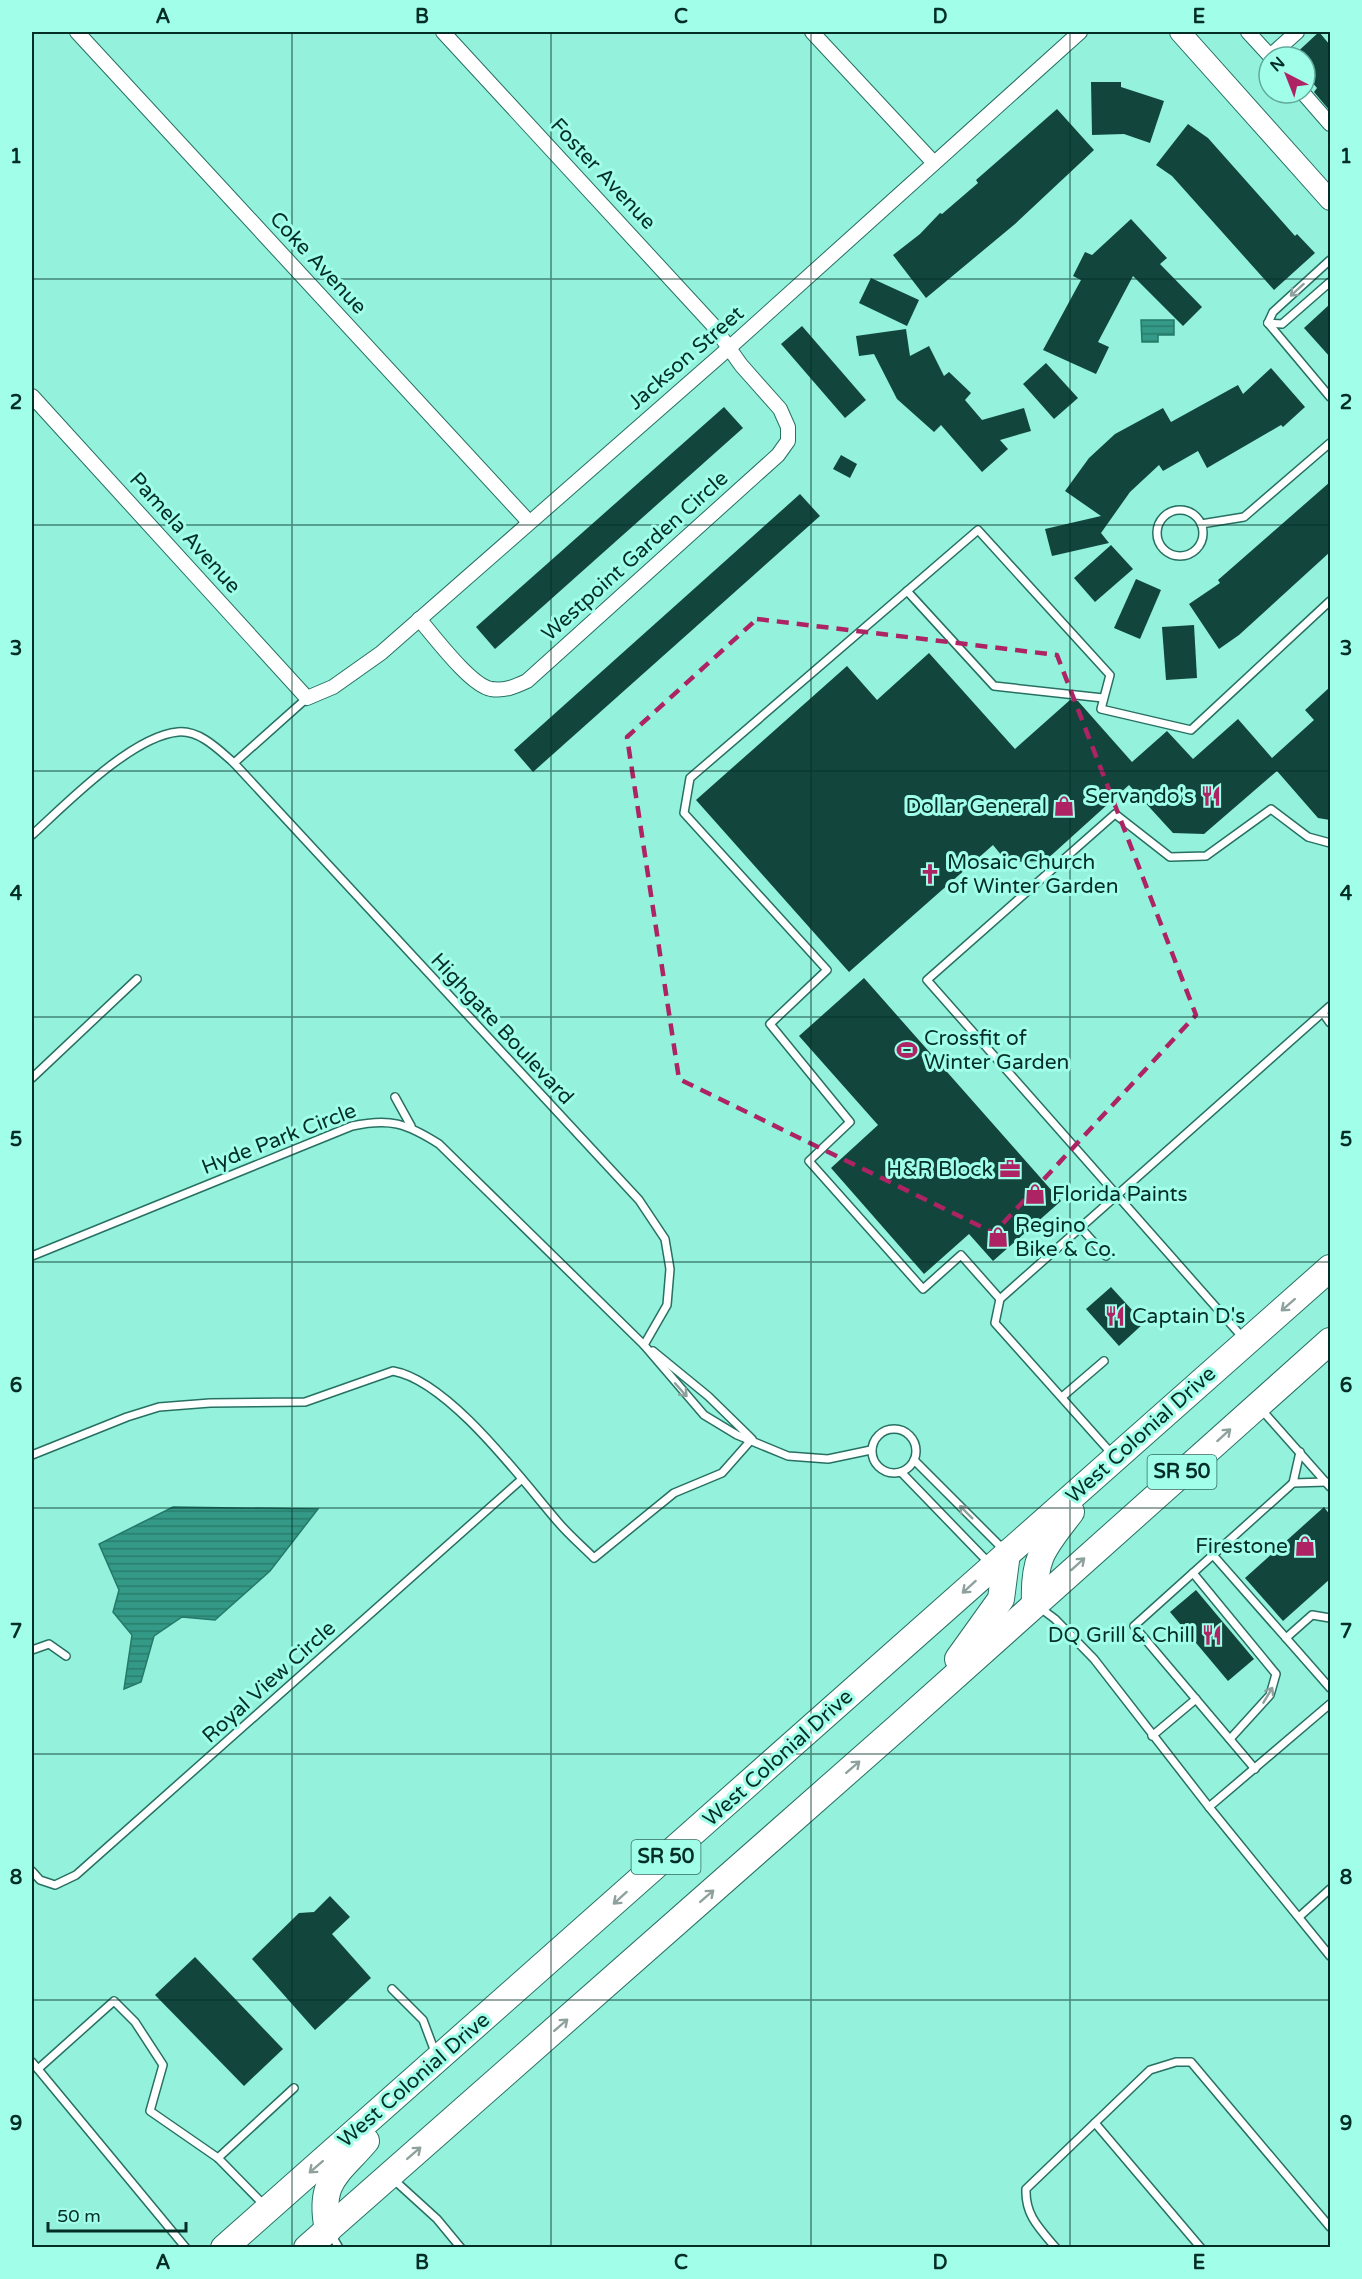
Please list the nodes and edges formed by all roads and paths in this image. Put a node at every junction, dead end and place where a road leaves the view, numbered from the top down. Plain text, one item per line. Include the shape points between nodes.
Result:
1 (77, 32) edge
2 (443, 32) edge
3 (812, 32) edge
4 (1080, 32) edge
5 (1180, 32) edge
6 (1248, 32) edge
7 (1297, 32) edge
8 (1260, 45) edge
9 (1283, 45) edge
10 (1313, 105) edge
11 (1330, 124) edge
12 (933, 164) junction
13 (1330, 200) edge
14 (1330, 260) edge
15 (1330, 282) edge
16 (1268, 323) junction
17 (729, 348) junction
18 (32, 396) edge
19 (1330, 397) edge
20 (1330, 443) edge
21 (529, 522) junction
22 (1202, 525) junction
23 (907, 591) junction
24 (1330, 601) edge
25 (419, 619) junction
26 (307, 698) junction
27 (1103, 698) junction
28 (234, 763) junction
29 (32, 833) edge
30 (1330, 843) edge
31 (137, 979) dead end
32 (1330, 1006) edge
33 (1323, 1013) junction
34 (1330, 1023) edge
35 (32, 1078) edge
36 (395, 1097) dead end
37 (411, 1126) junction
38 (1116, 1196) junction
39 (1080, 1227) junction
40 (32, 1256) edge
41 (1106, 1256) dead end
42 (1330, 1268) edge
43 (1000, 1299) junction
44 (1330, 1341) edge
45 (1246, 1342) junction
46 (644, 1345) junction
47 (1104, 1361) dead end
48 (1062, 1397) junction
49 (1258, 1405) junction
50 (752, 1439) junction
51 (871, 1450) junction
52 (1300, 1452) junction
53 (32, 1455) edge
54 (914, 1460) junction
55 (1112, 1461) junction
56 (901, 1472) junction
57 (522, 1479) junction
58 (1293, 1483) junction
59 (1328, 1484) edge
60 (1213, 1555) junction
61 (1000, 1560) junction
62 (1193, 1573) junction
63 (1035, 1603) junction
64 (1330, 1618) edge
65 (1286, 1638) junction
66 (32, 1650) edge
67 (66, 1656) dead end
68 (1330, 1688) edge
69 (1196, 1700) junction
70 (928, 1701) junction
71 (1330, 1704) edge
72 (1152, 1736) junction
73 (1230, 1739) junction
74 (1255, 1769) junction
75 (1209, 1807) junction
76 (32, 1871) edge
77 (1330, 1890) edge
78 (1299, 1917) junction
79 (1330, 1956) edge
80 (392, 1989) dead end
81 (438, 2060) junction
82 (32, 2062) edge
83 (38, 2069) junction
84 (294, 2088) dead end
85 (1095, 2123) junction
86 (218, 2158) junction
87 (389, 2175) junction
88 (268, 2209) junction
89 (1330, 2227) edge
90 (334, 2239) edge
91 (186, 2247) edge
92 (224, 2247) edge
93 (307, 2247) edge
94 (461, 2247) edge
95 (1056, 2247) edge
96 (1201, 2247) edge

1 - 21 street, Coke Avenue
2 - 17 street, Foster Avenue via 712,324
3 - 12 street
4 - 12 street, Jackson Street
5 - 13 street
6 - 8 street
7 - 9 street
10 - 11 street
12 - 17 street, Jackson Street
14 -> 16 lane via 1273,312
15 - 16 lane via 1282,324
16 - 19 lane
17 - 21 street, Jackson Street
17 - 25 street, Westpoint Garden Circle via 780,409 788,427 788,441 778,455 527,681 508,690 488,689
18 - 26 street, Pamela Avenue
20 - 22 lane via 1244,517
21 - 25 street, Jackson Street
22 - 22 lane via 1192,513 1171,511 1160,520 1158,542 1168,554 1184,556 1198,548
23 - 27 lane via 994,686
23 - 27 lane via 978,530 1110,675
23 - 43 lane via 690,778 684,813 827,970 770,1024 850,1122 809,1161 923,1289 961,1255
24 - 27 lane via 1191,730 1101,709
25 - 26 street, Jackson Street via 381,653 333,687
26 - 28 lane
28 - 29 lane, Highgate Boulevard via 194,735 179,732 145,741
28 - 46 lane, Highgate Boulevard via 639,1200 664,1239 669,1269 668,1305
30 - 38 lane via 1308,837 1271,809 1206,856 1170,857 1115,814 927,980
31 - 35 lane
32 - 33 lane
33 - 34 lane
33 - 38 lane
36 - 37 lane
37 - 40 lane, Hyde Park Circle via 379,1120 352,1126
37 - 46 lane, Hyde Park Circle via 439,1144
38 - 39 lane
38 - 45 lane
39 - 41 lane
39 - 43 lane
42 -> 45 highway, West Colonial Drive / SR 50
43 - 48 lane via 995,1323
44 - 49 highway, SR 50
45 - 55 highway, West Colonial Drive / SR 50
46 - 50 lane, Hyde Park Circle via 708,1396
46 -> 50 lane, Hyde Park Circle via 704,1415 737,1435
47 - 48 lane
48 - 55 lane
49 - 52 lane
63 -> 49 highway, SR 50
50 - 51 lane, Hyde Park Circle via 788,1456 828,1459
50 - 57 lane via 722,1473 674,1493 594,1558
51 - 54 lane via 873,1442 884,1432 899,1430 915,1444
51 - 56 lane via 880,1469
52 - 58 lane
52 - 59 lane
53 - 57 lane via 159,1407 305,1402 393,1371 407,1373 466,1418
54 - 56 lane
61 -> 54 lane
55 - 61 highway, West Colonial Drive / SR 50
55 - 63 highway via 1042,1549 1034,1575
56 - 61 lane
57 - 76 lane, Royal View Circle via 76,1875 55,1885 40,1880
58 - 59 lane
58 - 60 lane
60 - 62 lane
60 - 65 lane
61 - 70 highway via 1000,1599
61 -> 81 highway, West Colonial Drive / SR 50
62 - 69 lane via 1134,1626
73 -> 62 lane via 1270,1695 1276,1674
63 - 70 highway, SR 50
63 - 72 lane via 1094,1659
64 - 65 lane via 1312,1615
65 - 68 lane
66 - 67 lane via 50,1644
69 - 72 lane
69 - 73 lane
87 -> 70 highway, SR 50
71 - 74 lane
72 - 75 lane
73 - 74 lane
74 - 75 lane
75 - 78 lane
77 - 78 lane
78 - 79 lane
80 - 81 lane via 423,2020
81 -> 88 highway, West Colonial Drive / SR 50
81 - 90 highway via 329,2184 323,2206
82 - 83 lane
83 - 86 lane via 114,2001 135,2022 163,2065 150,2111
83 - 91 lane
84 - 86 lane
85 - 89 lane via 1150,2070 1191,2062
85 - 95 lane via 1026,2189 1029,2216
85 - 96 lane
86 - 88 lane
87 - 90 highway, SR 50
87 - 94 lane
88 - 92 highway, West Colonial Drive / SR 50
90 - 93 highway, SR 50

